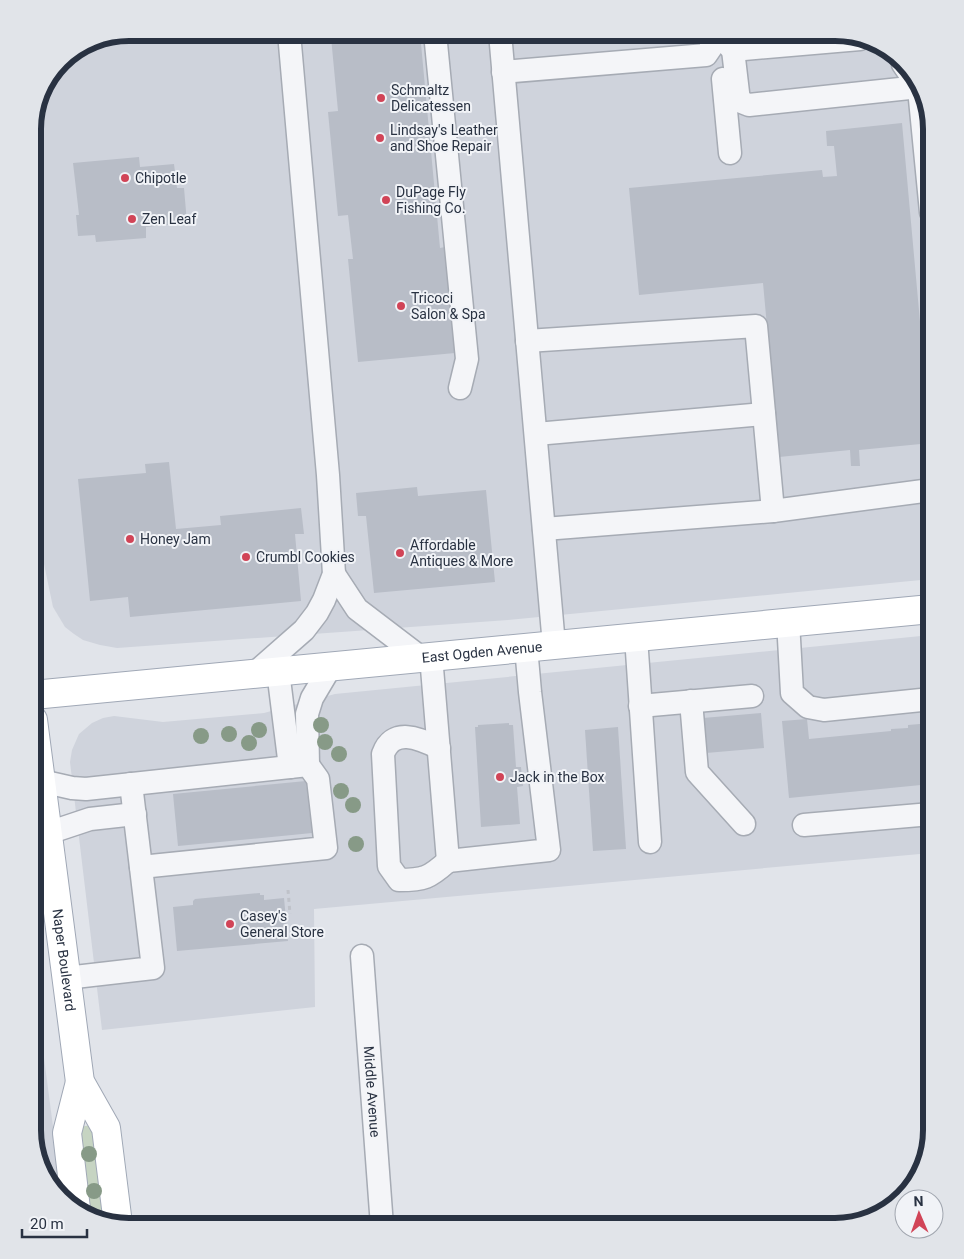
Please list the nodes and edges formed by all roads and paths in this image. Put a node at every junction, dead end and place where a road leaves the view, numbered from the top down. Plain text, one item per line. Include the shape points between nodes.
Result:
1 (290, 41) edge
2 (435, 41) edge
3 (501, 41) edge
4 (723, 41) edge
5 (724, 41) edge
6 (724, 41) edge
7 (504, 72) junction
8 (912, 88) edge
9 (730, 153) dead end
10 (527, 341) junction
11 (460, 388) dead end
12 (764, 414) junction
13 (536, 434) junction
14 (923, 491) edge
15 (773, 511) junction
16 (544, 528) junction
17 (334, 574) junction
18 (923, 609) edge
19 (788, 621) junction
20 (636, 637) junction
21 (554, 645) junction
22 (526, 648) junction
23 (425, 657) junction
24 (331, 666) junction
25 (267, 672) junction
26 (41, 694) edge
27 (752, 696) dead end
28 (923, 700) edge
29 (691, 701) junction
30 (640, 706) junction
31 (534, 725) junction
32 (438, 748) junction
33 (299, 766) junction
34 (41, 781) joint
35 (131, 784) junction
36 (135, 814) junction
37 (923, 815) edge
38 (744, 824) dead end
39 (804, 826) dead end
40 (446, 830) junction
41 (48, 833) junction
42 (650, 842) dead end
43 (448, 861) junction
44 (141, 867) junction
45 (288, 890) dead end
46 (290, 914) dead end
47 (362, 956) dead end
48 (66, 978) junction
49 (80, 1082) junction
50 (75, 1199) edge
51 (117, 1217) edge
52 (381, 1218) edge

1 - 17 street
2 - 11 street via 467,359
3 - 7 street
4 - 7 street via 706,55
5 - 8 street via 740,101 749,105
6 - 9 street
7 - 10 street
10 - 12 street via 756,326
10 - 13 street
12 - 13 street
12 - 15 street
13 - 16 street
14 - 15 street
15 - 16 street
16 - 21 street
17 - 23 street via 357,609
17 - 25 street via 317,613
18 - 19 main road, East Ogden Avenue
19 - 20 main road, East Ogden Avenue
19 - 28 street via 792,693 808,707 824,710
20 - 21 main road, East Ogden Avenue
20 - 30 street
21 - 22 main road, East Ogden Avenue
22 - 23 main road, East Ogden Avenue
22 - 31 street
23 - 24 main road, East Ogden Avenue
23 - 32 street
24 - 25 main road, East Ogden Avenue
24 - 33 street via 312,698
25 - 26 main road, East Ogden Avenue
25 - 33 street
27 - 29 street
29 - 30 street
29 - 38 street via 698,772
30 - 42 street
31 - 40 street via 526,762 531,828 526,844 513,850 465,852 457,847
31 - 43 street via 549,850
32 - 40 street
32 - 43 street via 421,739 402,737 392,741 383,754 389,866 399,880 416,880 432,875
33 - 35 street
33 - 44 street via 318,779 326,848
34 - 35 street via 86,789
34 - 41 main road, Naper Boulevard
35 - 36 street
36 - 41 street via 90,820
36 - 44 street
37 - 39 street
40 - 43 street
41 - 48 main road, Naper Boulevard
44 - 48 street via 153,968
45 - 46 path
47 - 52 street, Middle Avenue
48 - 49 main road, Naper Boulevard
49 - 50 main road, Naper Boulevard via 67,1133
49 - 51 main road, Naper Boulevard via 106,1128

